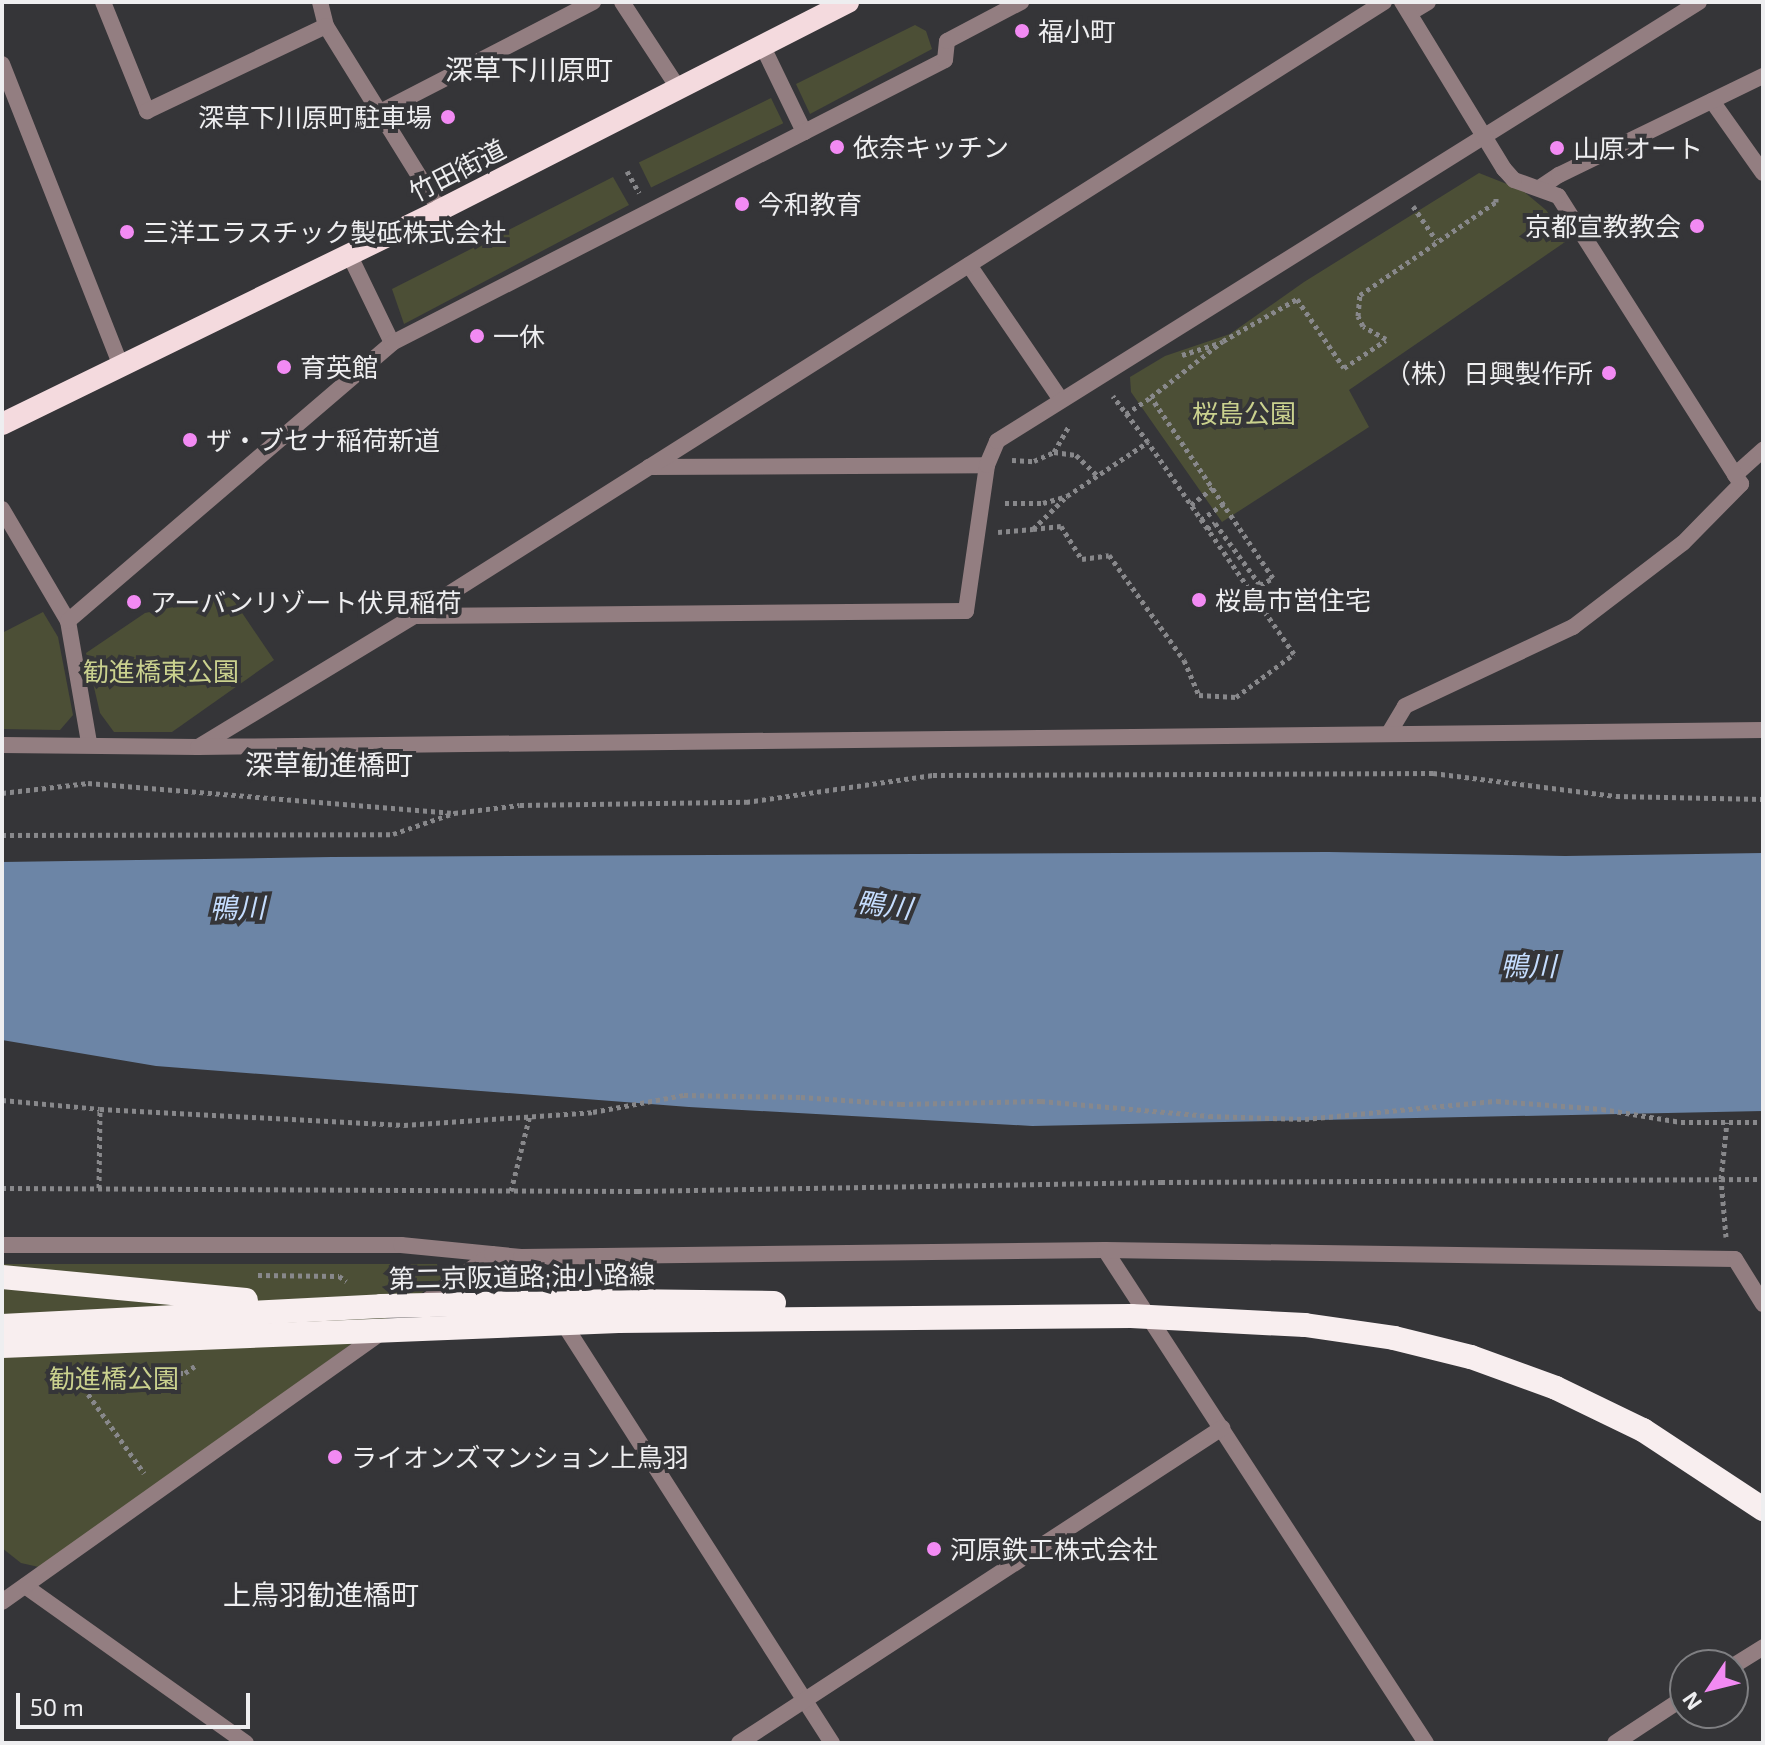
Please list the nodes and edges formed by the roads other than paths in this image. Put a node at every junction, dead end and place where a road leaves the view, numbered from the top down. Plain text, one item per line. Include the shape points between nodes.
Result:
1 (103, 2) edge
2 (320, 2) edge
3 (593, 2) edge
4 (622, 2) edge
5 (1021, 2) edge
6 (1384, 2) edge
7 (1428, 2) edge
8 (1699, 2) edge
9 (844, 3) edge
10 (1406, 8) edge
11 (326, 26) junction
12 (762, 45) junction
13 (2, 64) edge
14 (1763, 76) edge
15 (679, 89) junction
16 (1712, 101) junction
17 (380, 112) junction
18 (804, 132) junction
19 (1486, 137) junction
20 (1763, 173) edge
21 (1541, 187) junction
22 (440, 210) junction
23 (349, 254) junction
24 (969, 265) junction
25 (392, 343) junction
26 (122, 368) junction
27 (1061, 400) junction
28 (2, 424) edge
29 (1763, 450) edge
30 (987, 465) junction
31 (649, 467) junction
32 (1735, 475) junction
33 (2, 509) edge
34 (414, 616) junction
35 (68, 621) junction
36 (1763, 730) edge
37 (1389, 733) junction
38 (89, 743) junction
39 (2, 745) edge
40 (198, 747) junction
41 (2, 1245) edge
42 (1105, 1250) junction
43 (492, 1254) junction
44 (521, 1257) junction
45 (2, 1277) edge
46 (1763, 1304) edge
47 (381, 1306) junction
48 (1043, 1318) junction
49 (2, 1326) edge
50 (2, 1346) edge
51 (1222, 1428) junction
52 (1763, 1509) edge
53 (25, 1586) junction
54 (2, 1602) edge
55 (804, 1699) junction
56 (1669, 1708) edge
57 (246, 1743) edge
58 (739, 1743) edge
59 (832, 1743) edge
60 (1426, 1743) edge
61 (1615, 1743) edge

1 - 11 street via 147,111
2 - 11 street
3 - 17 street
4 - 15 street
5 - 18 street via 947,41 945,60
6 - 24 street
7 - 10 street
8 - 19 street
9 - 12 highway, 竹田街道
10 - 19 street
11 - 17 street
12 - 15 highway, 竹田街道
12 - 18 street
13 - 26 street
14 - 16 street
15 - 22 highway, 竹田街道
16 - 20 street
16 - 21 street
17 - 22 street
18 - 25 street
19 - 21 street via 1514,180
19 - 27 street
21 - 32 street via 1558,196
22 - 23 highway, 竹田街道
23 - 25 street
23 - 26 highway, 竹田街道
24 - 27 street
24 - 31 street
25 - 35 street
26 - 28 highway, 竹田街道
27 - 30 street via 997,441
29 - 32 street
30 - 31 street
30 - 34 street via 966,611
31 - 34 street
32 - 37 street via 1741,484 1683,543 1573,627 1405,706
33 - 35 street
34 - 40 street
35 - 38 street
36 - 37 street
37 - 40 street
38 - 39 street
38 - 40 street
41 - 43 street via 401,1245
42 - 44 street
42 - 46 street via 1735,1259
42 - 51 street
43 - 44 street
43 - 53 street
44 - 55 street
45 - 47 highway via 193,1296
47 - 48 highway, 第二京阪道路;油小路線 via 827,1303
47 - 49 highway, 第二京阪道路;油小路線
48 - 50 highway, 第二京阪道路;油小路線 via 602,1321
48 - 52 highway, 第二京阪道路;油小路線 via 1131,1316 1305,1325 1394,1338 1471,1357 1556,1388 1643,1430
51 - 55 street
51 - 60 street
53 - 54 street
53 - 57 street
55 - 58 street
55 - 59 street
56 - 61 street

